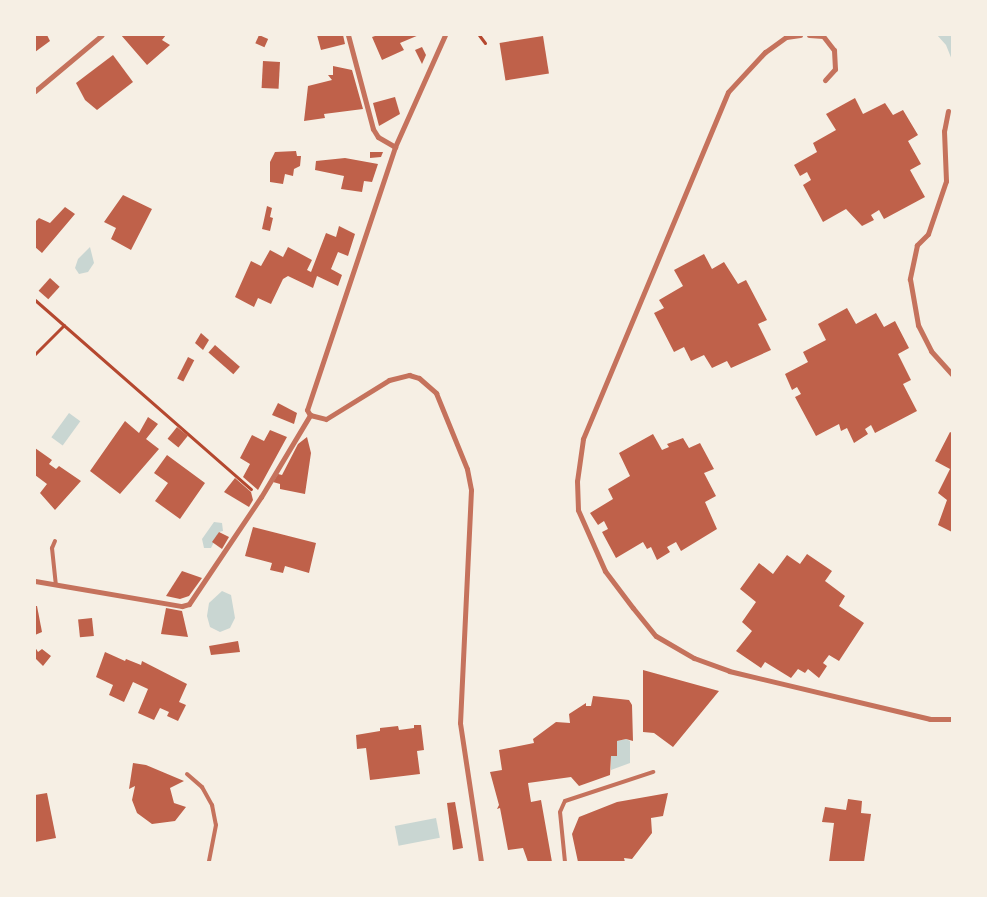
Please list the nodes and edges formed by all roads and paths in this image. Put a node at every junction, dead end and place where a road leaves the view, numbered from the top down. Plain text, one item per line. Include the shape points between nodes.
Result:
1 (102, 35) edge
2 (348, 35) edge
3 (445, 35) edge
4 (479, 35) edge
5 (800, 35) edge
6 (809, 35) edge
7 (485, 43) dead end
8 (825, 80) dead end
9 (35, 91) edge
10 (948, 111) dead end
11 (395, 147) junction
12 (35, 300) edge
13 (64, 325) junction
14 (35, 354) edge
15 (952, 374) edge
16 (310, 416) junction
17 (261, 497) junction
18 (55, 541) dead end
19 (35, 581) edge
20 (56, 585) junction
21 (952, 719) edge
22 (653, 772) dead end
23 (187, 774) dead end
24 (209, 862) edge
25 (481, 862) edge
26 (565, 862) edge

1 - 9 street
2 - 11 street via 373,129 378,137
3 - 11 street
4 - 7 path
5 - 21 street via 786,37 765,52 728,92 583,439 577,481 578,510 605,572 633,608 656,636 694,658 729,671 921,716
6 - 8 street via 823,36 834,50 835,69
10 - 15 street via 944,131 946,181 928,234 917,245 910,279 918,325 931,351
11 - 16 street via 308,402
12 - 13 path
13 - 14 path
13 - 17 path
16 - 17 street
16 - 25 street via 326,419 389,380 409,375 419,378 436,393 468,469 471,490 460,723
17 - 20 street via 189,604 182,606
18 - 20 lane via 52,548
19 - 20 street
22 - 26 lane via 566,801 560,812
23 - 24 lane via 202,787 212,805 216,825

